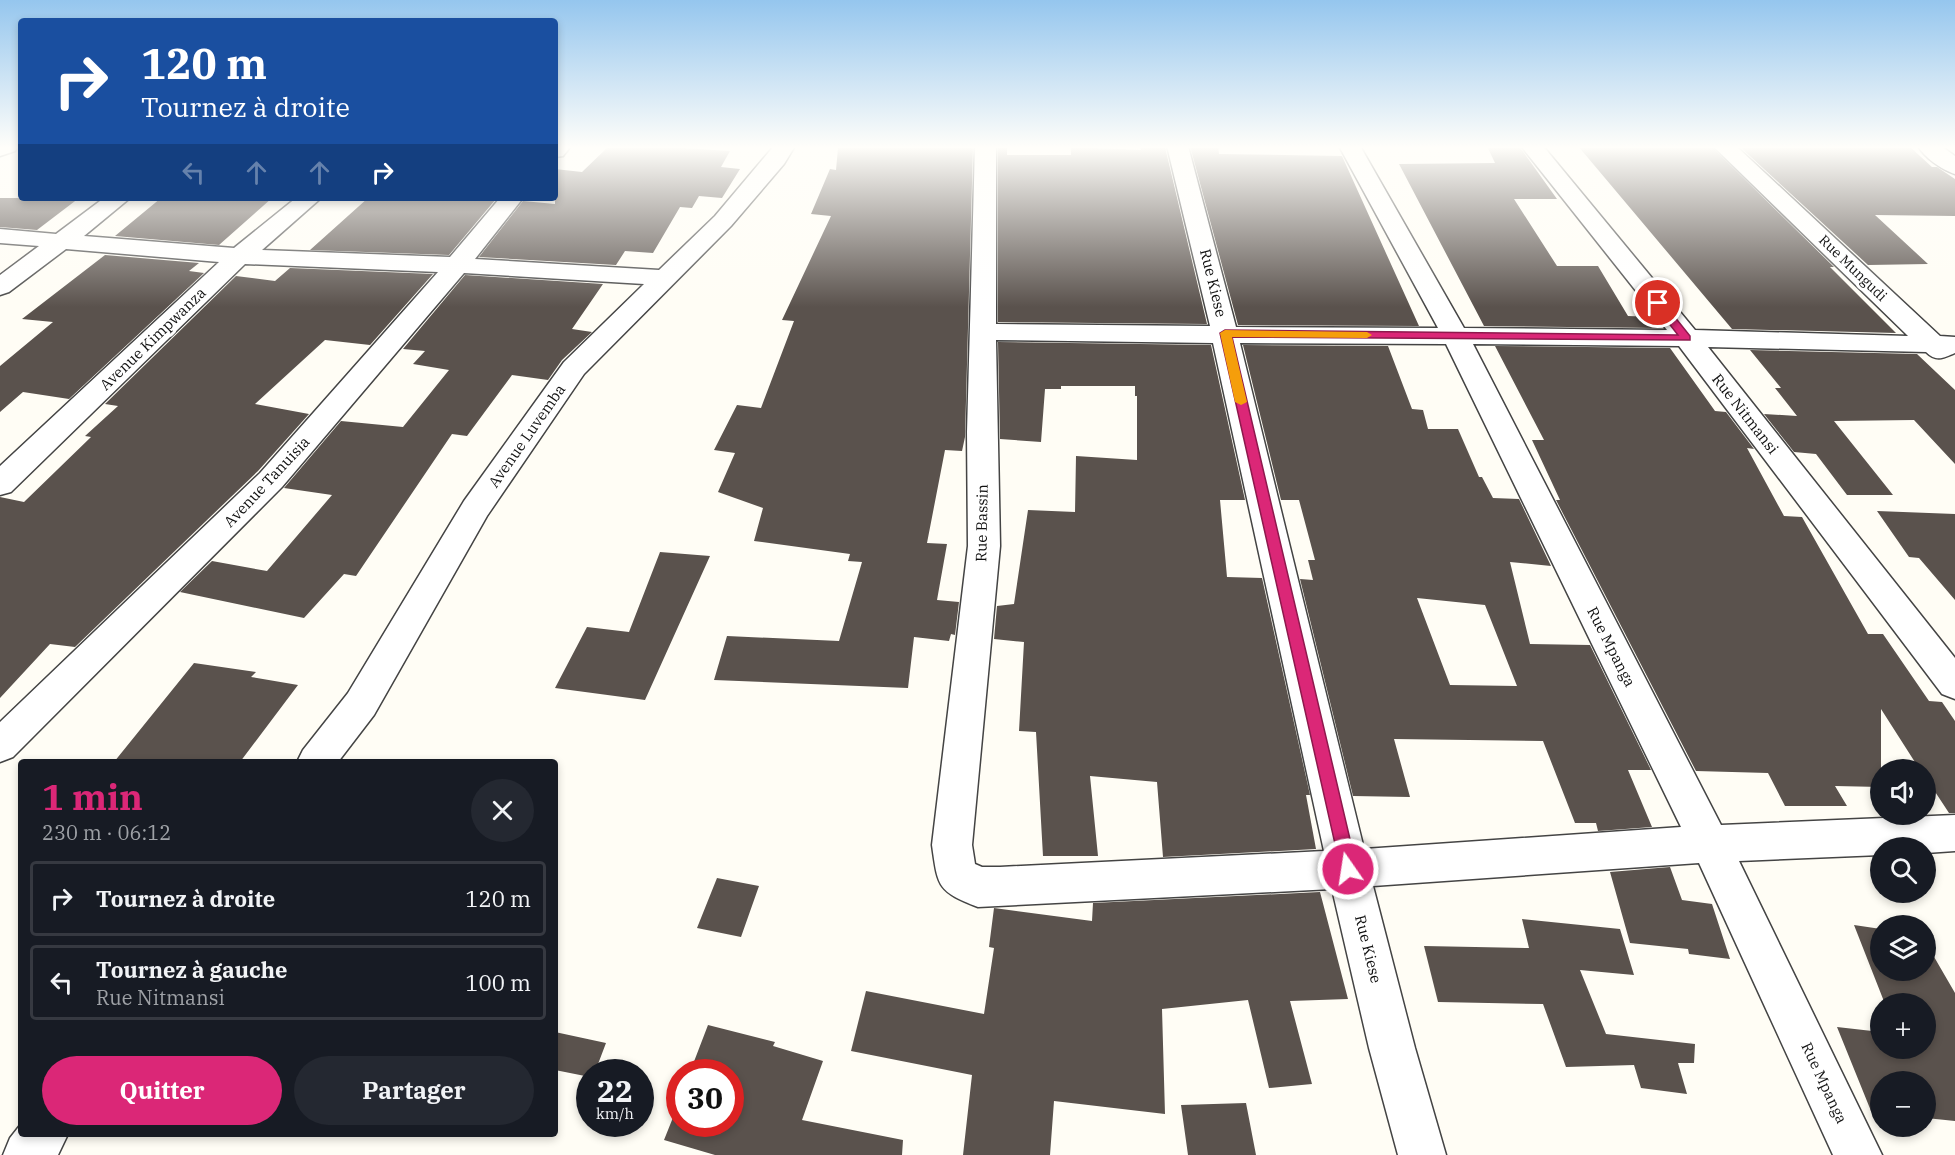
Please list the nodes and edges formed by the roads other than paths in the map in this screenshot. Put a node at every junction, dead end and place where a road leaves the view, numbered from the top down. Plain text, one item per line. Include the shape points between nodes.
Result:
1 (741, 200) edge
2 (985, 200) edge
3 (1192, 200) edge
4 (1380, 200) edge
5 (1575, 200) edge
6 (1784, 200) edge
7 (114, 201) edge
8 (306, 201) edge
9 (510, 201) edge
10 (0, 236) edge
11 (62, 241) junction
12 (239, 256) junction
13 (457, 265) junction
14 (664, 278) junction
15 (0, 287) edge
16 (984, 331) junction
17 (1225, 333) junction
18 (1455, 336) junction
19 (1686, 338) junction
20 (1944, 345) edge
21 (1955, 366) edge
22 (0, 484) edge
23 (1955, 684) edge
24 (0, 746) edge
25 (318, 759) edge
26 (1955, 833) edge
27 (1710, 844) junction
28 (1348, 869) junction
29 (42, 1137) edge
30 (27, 1155) edge
31 (1422, 1155) edge
32 (1858, 1155) edge

1 - 14 street, Avenue Luvemba
2 - 16 street, Rue Bassin
3 - 17 street, Rue Kiese
4 - 18 street, Rue Mpanga
5 - 19 street, Rue Nitmansi
6 - 20 street, Rue Mungudi
7 - 11 street
8 - 12 street, Avenue Kimpwanza
9 - 13 street, Avenue Tanuisia
10 - 11 street
11 - 12 street
11 - 15 street
12 - 13 street
12 - 22 street, Avenue Kimpwanza
13 - 14 street
13 - 24 street, Avenue Tanuisia via 271,480
14 - 25 street, Avenue Luvemba via 574,368 475,509 361,704
16 - 17 street
16 - 28 street, Rue Bassin via 984,546 952,844 957,875 978,887
17 - 18 street
17 - 28 street, Rue Kiese
18 - 19 street
18 - 27 street, Rue Mpanga
19 - 20 street
19 - 23 street, Rue Nitmansi
20 - 21 street, Rue Mungudi
26 - 27 street
27 - 28 street
27 - 32 street, Rue Mpanga
28 - 31 street, Rue Kiese
29 - 30 street

